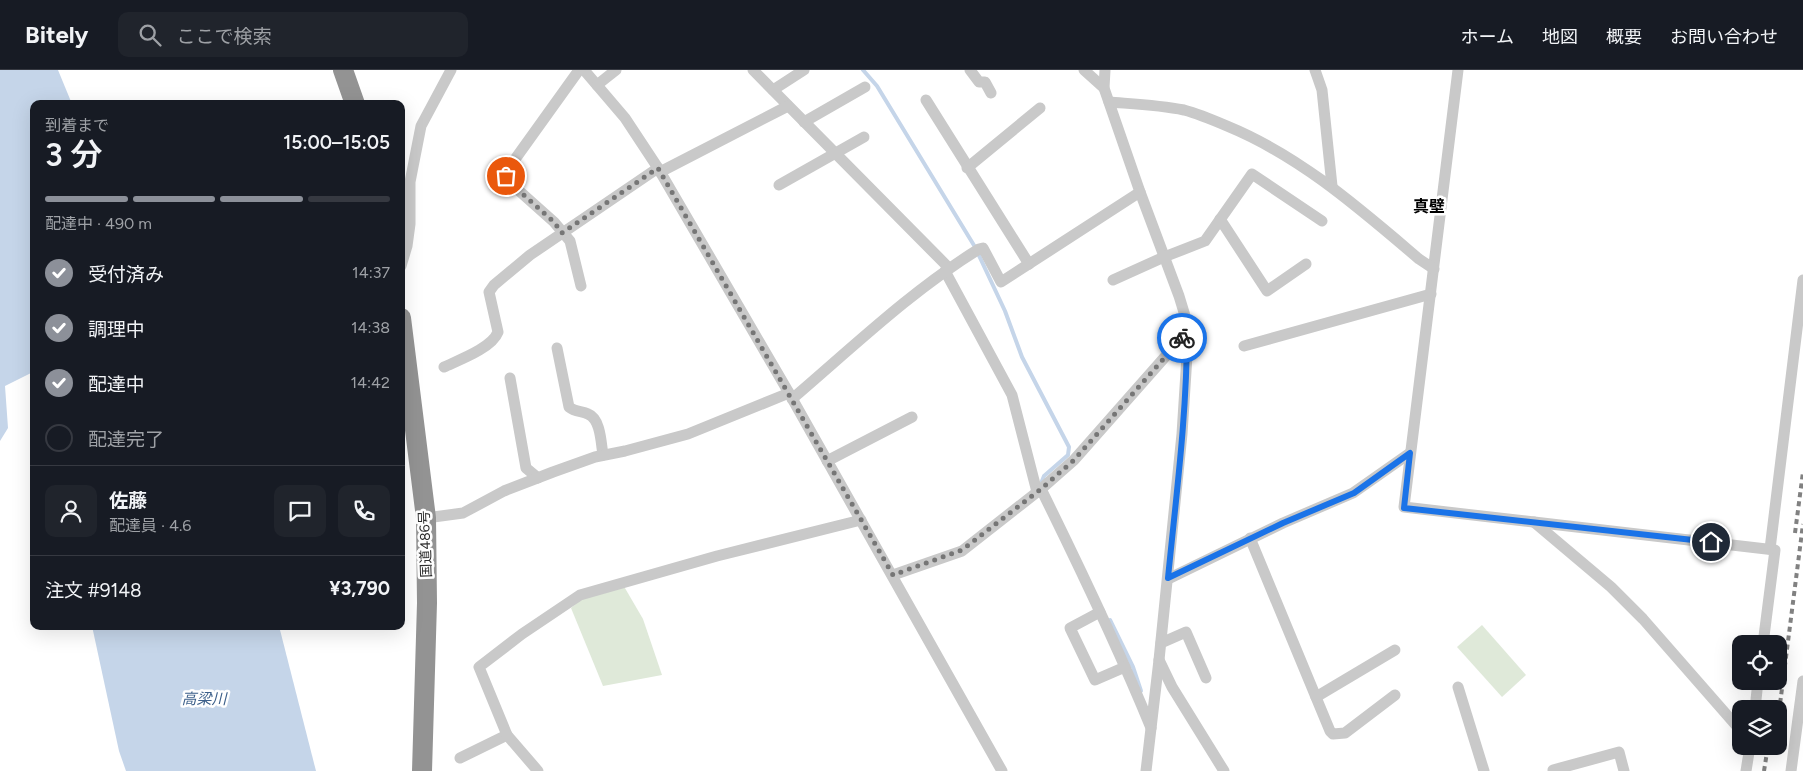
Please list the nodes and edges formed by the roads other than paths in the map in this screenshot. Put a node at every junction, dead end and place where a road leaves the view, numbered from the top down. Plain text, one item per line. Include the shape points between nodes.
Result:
1 (342, 70) edge
2 (451, 70) edge
3 (579, 70) edge
4 (584, 70) edge
5 (616, 70) edge
6 (753, 70) edge
7 (804, 70) edge
8 (970, 70) edge
9 (1084, 70) edge
10 (1105, 70) edge
11 (1315, 70) edge
12 (1458, 70) edge
13 (597, 85) junction
14 (866, 87) dead end
15 (1104, 88) junction
16 (773, 90) junction
17 (991, 93) dead end
18 (353, 100) edge
19 (926, 100) dead end
20 (1109, 102) junction
21 (788, 106) junction
22 (1040, 108) dead end
23 (804, 122) junction
24 (864, 137) dead end
25 (835, 153) junction
26 (967, 168) junction
27 (659, 170) junction
28 (779, 185) dead end
29 (1332, 186) junction
30 (1140, 192) junction
31 (1220, 219) junction
32 (1322, 221) dead end
33 (562, 233) junction
34 (405, 249) edge
35 (1164, 257) junction
36 (1029, 264) junction
37 (1306, 264) dead end
38 (1434, 268) junction
39 (947, 269) junction
40 (1113, 280) dead end
41 (1803, 280) edge
42 (581, 286) dead end
43 (1431, 294) junction
44 (1187, 332) junction
45 (1244, 346) dead end
46 (557, 348) dead end
47 (405, 350) edge
48 (444, 367) dead end
49 (510, 378) dead end
50 (790, 396) junction
51 (912, 417) dead end
52 (1410, 453) junction
53 (603, 456) junction
54 (827, 461) junction
55 (538, 478) junction
56 (1039, 490) junction
57 (426, 518) junction
58 (861, 520) junction
59 (1534, 522) junction
60 (1250, 538) junction
61 (1770, 549) junction
62 (893, 575) junction
63 (1168, 578) junction
64 (1100, 612) junction
65 (1764, 635) edge
66 (1161, 643) junction
67 (1395, 650) dead end
68 (1159, 660) junction
69 (1125, 667) junction
70 (1206, 678) dead end
71 (1803, 681) edge
72 (1458, 686) dead end
73 (1395, 695) dead end
74 (1316, 697) junction
75 (1732, 721) edge
76 (1151, 729) junction
77 (507, 735) junction
78 (1749, 755) edge
79 (460, 758) dead end
80 (1553, 770) edge
81 (422, 771) edge
82 (538, 771) edge
83 (1002, 771) edge
84 (1146, 771) edge
85 (1224, 771) edge
86 (1484, 771) edge
87 (1624, 771) edge
88 (1746, 771) edge
89 (1791, 771) edge

1 - 18 highway
2 - 34 street via 421,126 410,182 409,232
3 - 33 street via 506,176
4 - 13 street
5 - 13 street
6 - 16 street
7 - 16 street
8 - 17 street via 979,82 985,82
9 - 15 street
10 - 15 street
11 - 29 street via 1322,90
12 - 38 street
13 - 27 street via 625,118
14 - 23 street
15 - 20 street
16 - 21 street
19 - 26 street
20 - 29 street via 1161,106 1212,120 1257,138
20 - 30 street
21 - 23 street
21 - 27 street
22 - 26 street
23 - 25 street
24 - 25 street
25 - 28 street
25 - 39 street
26 - 36 street
27 - 33 street
27 - 50 street
29 - 38 street
30 - 35 street
30 - 36 street
31 - 32 street via 1252,174
31 - 35 street via 1204,241
31 - 37 street via 1267,291
33 - 42 street via 570,241
33 - 48 street via 530,255 489,292 497,335 484,347
35 - 40 street
35 - 44 street via 1186,319
36 - 39 street via 1001,282 983,248
38 - 43 street
39 - 50 street
39 - 56 street via 1012,395
41 - 61 street
43 - 45 street
43 - 52 street
44 - 56 street via 1074,460
44 - 63 street via 1182,434
46 - 53 street via 569,407 594,418
47 - 57 highway, 国道486号
49 - 55 street via 526,468
50 - 53 street via 688,434
50 - 54 street
51 - 54 street
52 - 59 street via 1404,508
52 - 60 street via 1354,493
53 - 55 street
54 - 58 street
55 - 57 street via 504,491 463,513
56 - 62 street via 962,550
56 - 64 street
57 - 81 highway, 国道486号
58 - 62 street
58 - 77 street via 580,595 479,667
59 - 61 street
59 - 75 street via 1644,619
60 - 63 street
60 - 74 street
61 - 65 street via 1775,550
62 - 83 street
63 - 66 street
64 - 69 street
64 - 69 street via 1070,628 1094,680
66 - 68 street
66 - 70 street via 1186,632
67 - 74 street
68 - 76 street
68 - 85 street
69 - 76 street
71 - 89 street
72 - 86 street
73 - 74 street via 1340,734 1330,732
76 - 84 street
77 - 79 street
77 - 82 street
78 - 88 street
80 - 87 street via 1619,752

